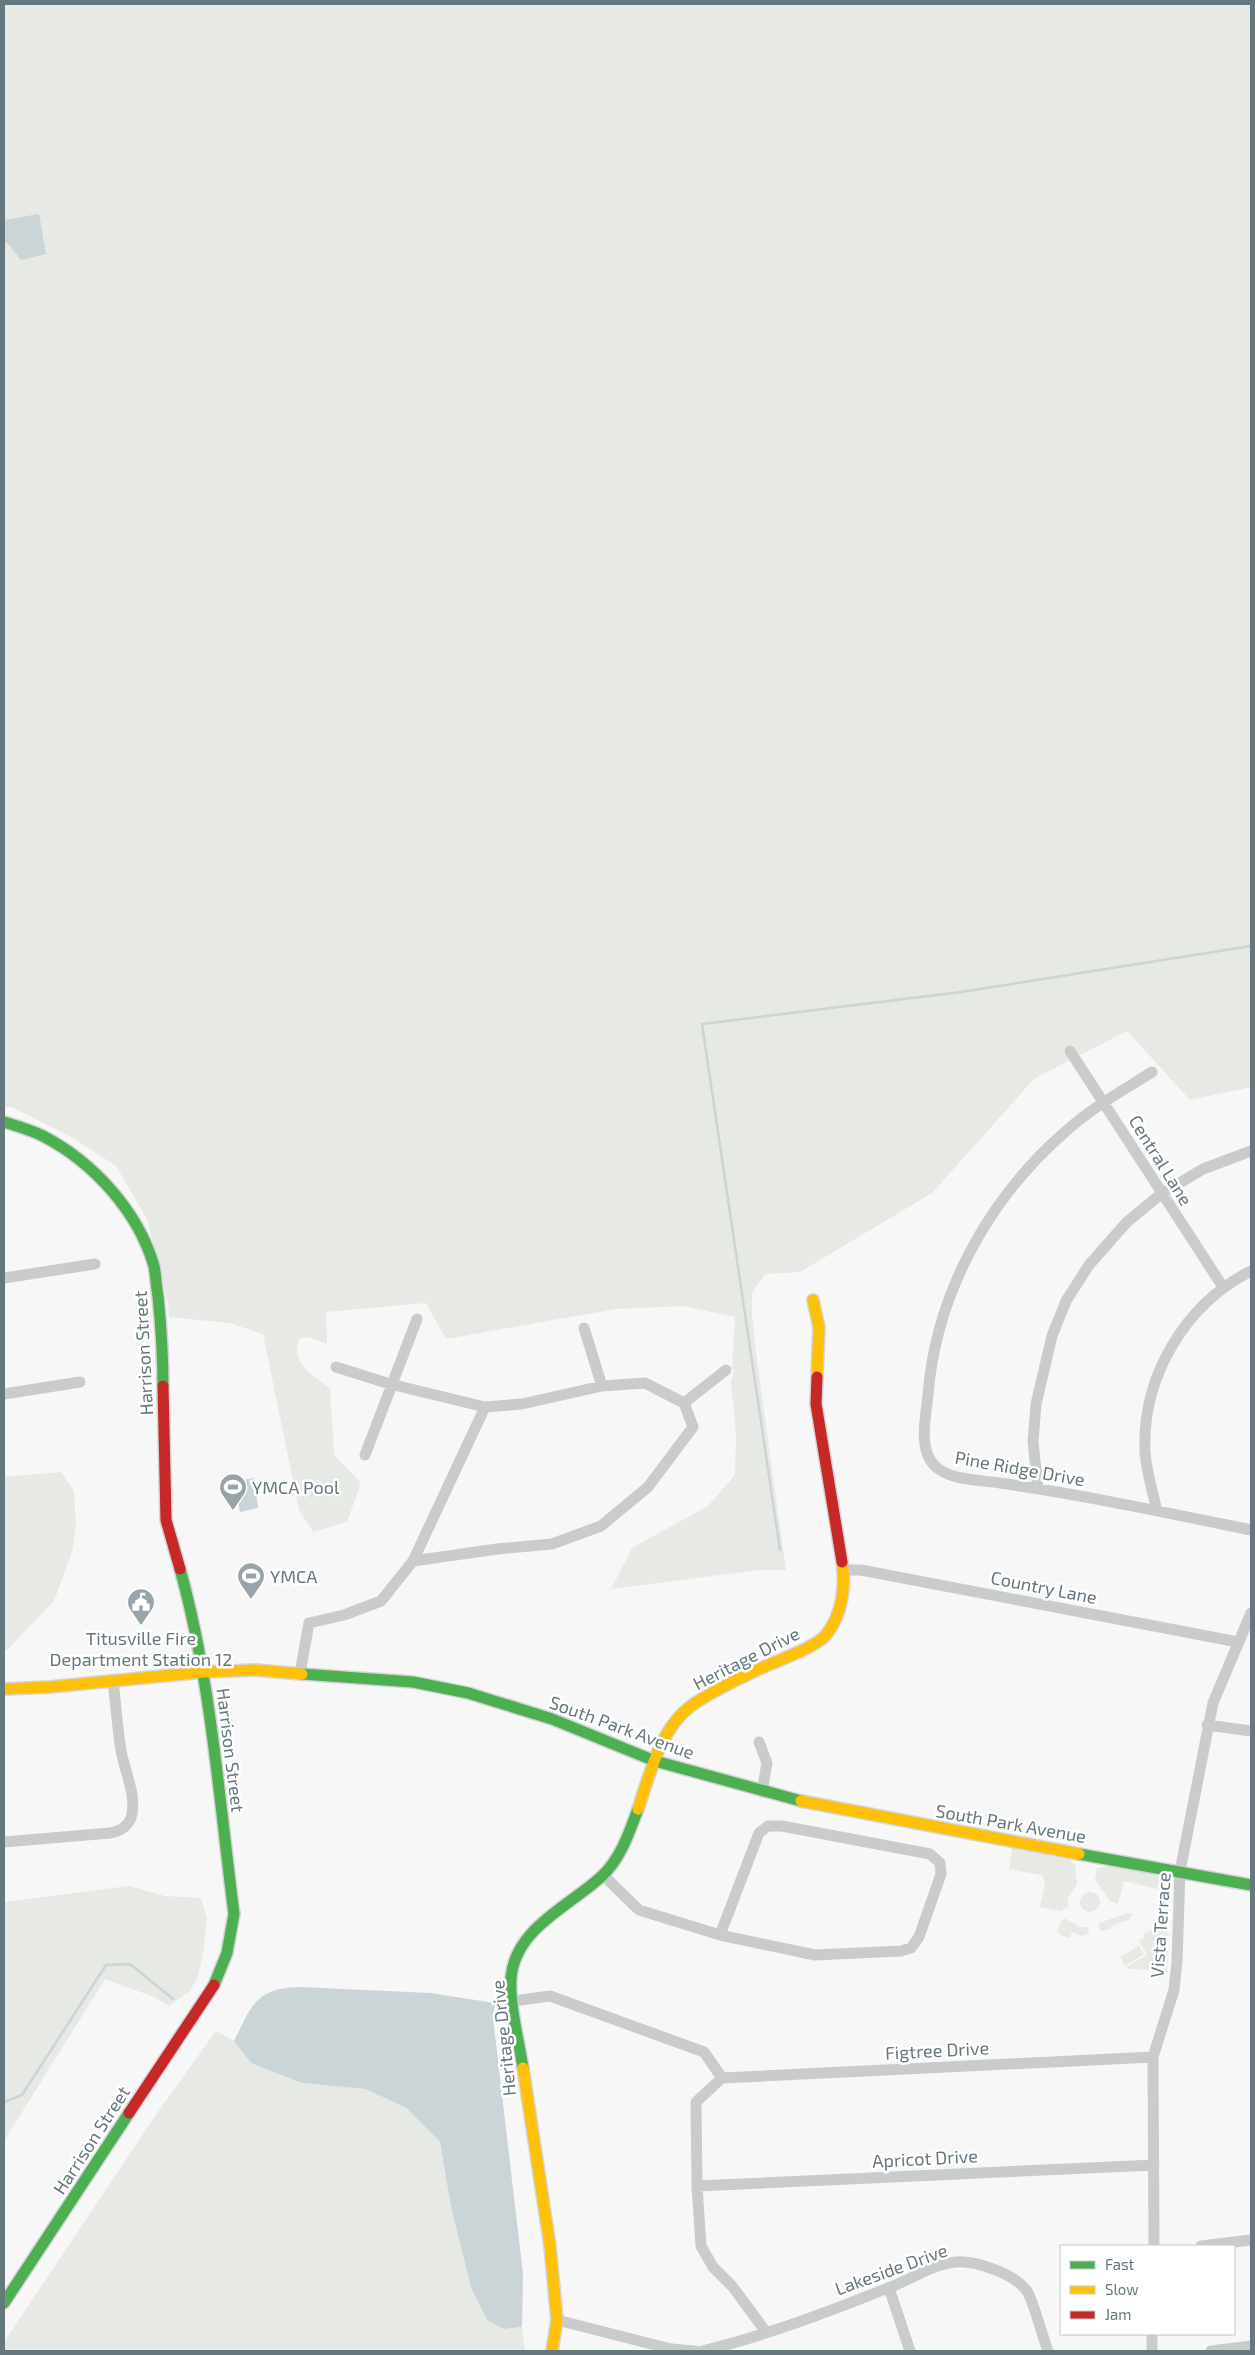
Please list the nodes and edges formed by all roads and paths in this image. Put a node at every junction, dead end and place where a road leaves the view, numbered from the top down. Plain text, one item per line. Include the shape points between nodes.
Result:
1 (1070, 1051) dead end
2 (1152, 1072) dead end
3 (1104, 1102) junction
4 (4, 1122) edge
5 (1251, 1151) edge
6 (1161, 1194) junction
7 (95, 1264) dead end
8 (1251, 1272) edge
9 (4, 1278) edge
10 (1223, 1287) junction
11 (813, 1300) dead end
12 (416, 1319) dead end
13 (584, 1328) dead end
14 (336, 1367) dead end
15 (726, 1370) dead end
16 (80, 1382) dead end
17 (390, 1384) junction
18 (602, 1386) junction
19 (4, 1394) edge
20 (684, 1403) junction
21 (485, 1407) junction
22 (365, 1455) dead end
23 (1038, 1488) junction
24 (1157, 1511) junction
25 (1251, 1530) edge
26 (414, 1561) junction
27 (843, 1570) junction
28 (1251, 1613) edge
29 (1238, 1642) junction
30 (203, 1672) junction
31 (300, 1673) junction
32 (113, 1681) junction
33 (4, 1689) edge
34 (1208, 1724) junction
35 (1251, 1732) edge
36 (760, 1742) dead end
37 (655, 1761) junction
38 (762, 1792) junction
39 (4, 1842) edge
40 (1180, 1871) junction
41 (603, 1875) junction
42 (1251, 1885) edge
43 (720, 1934) junction
44 (513, 2001) junction
45 (1153, 2057) junction
46 (722, 2078) junction
47 (1154, 2165) junction
48 (697, 2186) junction
49 (1251, 2240) edge
50 (1154, 2245) edge
51 (1209, 2245) edge
52 (889, 2288) junction
53 (4, 2303) edge
54 (557, 2320) junction
55 (766, 2332) junction
56 (1152, 2335) edge
57 (1251, 2346) edge
58 (552, 2351) edge
59 (694, 2351) edge
60 (702, 2351) edge
61 (910, 2351) edge
62 (1048, 2351) edge
63 (1152, 2351) edge
64 (1211, 2351) edge

1 - 3 street, Central Lane
2 - 3 street, Pine Ridge Drive
3 - 6 street, Central Lane
3 - 23 street, Pine Ridge Drive via 1066,1130 1036,1158 998,1204 974,1241 944,1312 929,1380 926,1449 935,1466 951,1475
4 - 30 street, Harrison Street via 42,1136 94,1171 124,1206 154,1266 162,1330 166,1520 194,1619
5 - 6 street via 1203,1169
6 - 10 street, Central Lane
6 - 23 street via 1127,1222 1088,1265 1066,1301 1052,1336 1036,1404 1033,1442
7 - 9 street
8 - 10 street
10 - 24 street via 1187,1323 1165,1357 1151,1397 1145,1427 1145,1453
11 - 27 street, Heritage Drive via 819,1328 816,1404
12 - 17 street
13 - 18 street
14 - 17 street
15 - 20 street
16 - 19 street
17 - 21 street
17 - 22 street
18 - 20 street via 645,1384
18 - 21 street via 522,1404
20 - 26 street via 693,1427 648,1487 601,1526 552,1544
21 - 26 street
23 - 24 street, Pine Ridge Drive
24 - 25 street, Pine Ridge Drive
26 - 31 street via 381,1601 344,1615 309,1623
27 - 29 street, Country Lane via 870,1572
27 - 37 street, Heritage Drive via 838,1614 825,1636 692,1706 665,1736
28 - 29 street, Vista Terrace
29 - 34 street, Vista Terrace
30 - 31 street, South Park Avenue via 256,1670
30 - 32 street, South Park Avenue
30 - 53 street, Harrison Street via 234,1914 230,1950 211,1990
31 - 37 street, South Park Avenue via 413,1682 468,1693 552,1719
32 - 33 street, South Park Avenue
32 - 39 street via 121,1750 132,1802 132,1815 127,1824 110,1833
34 - 35 street
34 - 40 street, Vista Terrace
36 - 38 street via 767,1763
37 - 38 street, South Park Avenue
37 - 41 street, Heritage Drive via 624,1847
38 - 40 street, South Park Avenue via 829,1808
40 - 42 street, South Park Avenue
40 - 45 street, Vista Terrace via 1174,1990
41 - 43 street via 639,1910
41 - 44 street, Heritage Drive via 549,1917 521,1945 511,1976
43 - 43 street via 815,1955 907,1950 919,1937 941,1868 930,1854 768,1826 759,1833
44 - 46 street via 550,1996 695,2048 704,2052
44 - 54 street, Heritage Drive via 550,2246
45 - 46 street, Figtree Drive
45 - 47 street, Vista Terrace
46 - 48 street via 696,2102
47 - 48 street, Apricot Drive
47 - 50 street, Vista Terrace
48 - 55 street via 701,2246 712,2267 732,2286
49 - 51 street
52 - 55 street, Lakeside Drive
52 - 61 street
52 - 62 street, Lakeside Drive via 925,2271 955,2262 980,2264 1006,2274 1027,2290
54 - 58 street, Heritage Drive
54 - 59 street via 671,2349
55 - 60 street, Lakeside Drive
56 - 63 street
57 - 64 street

